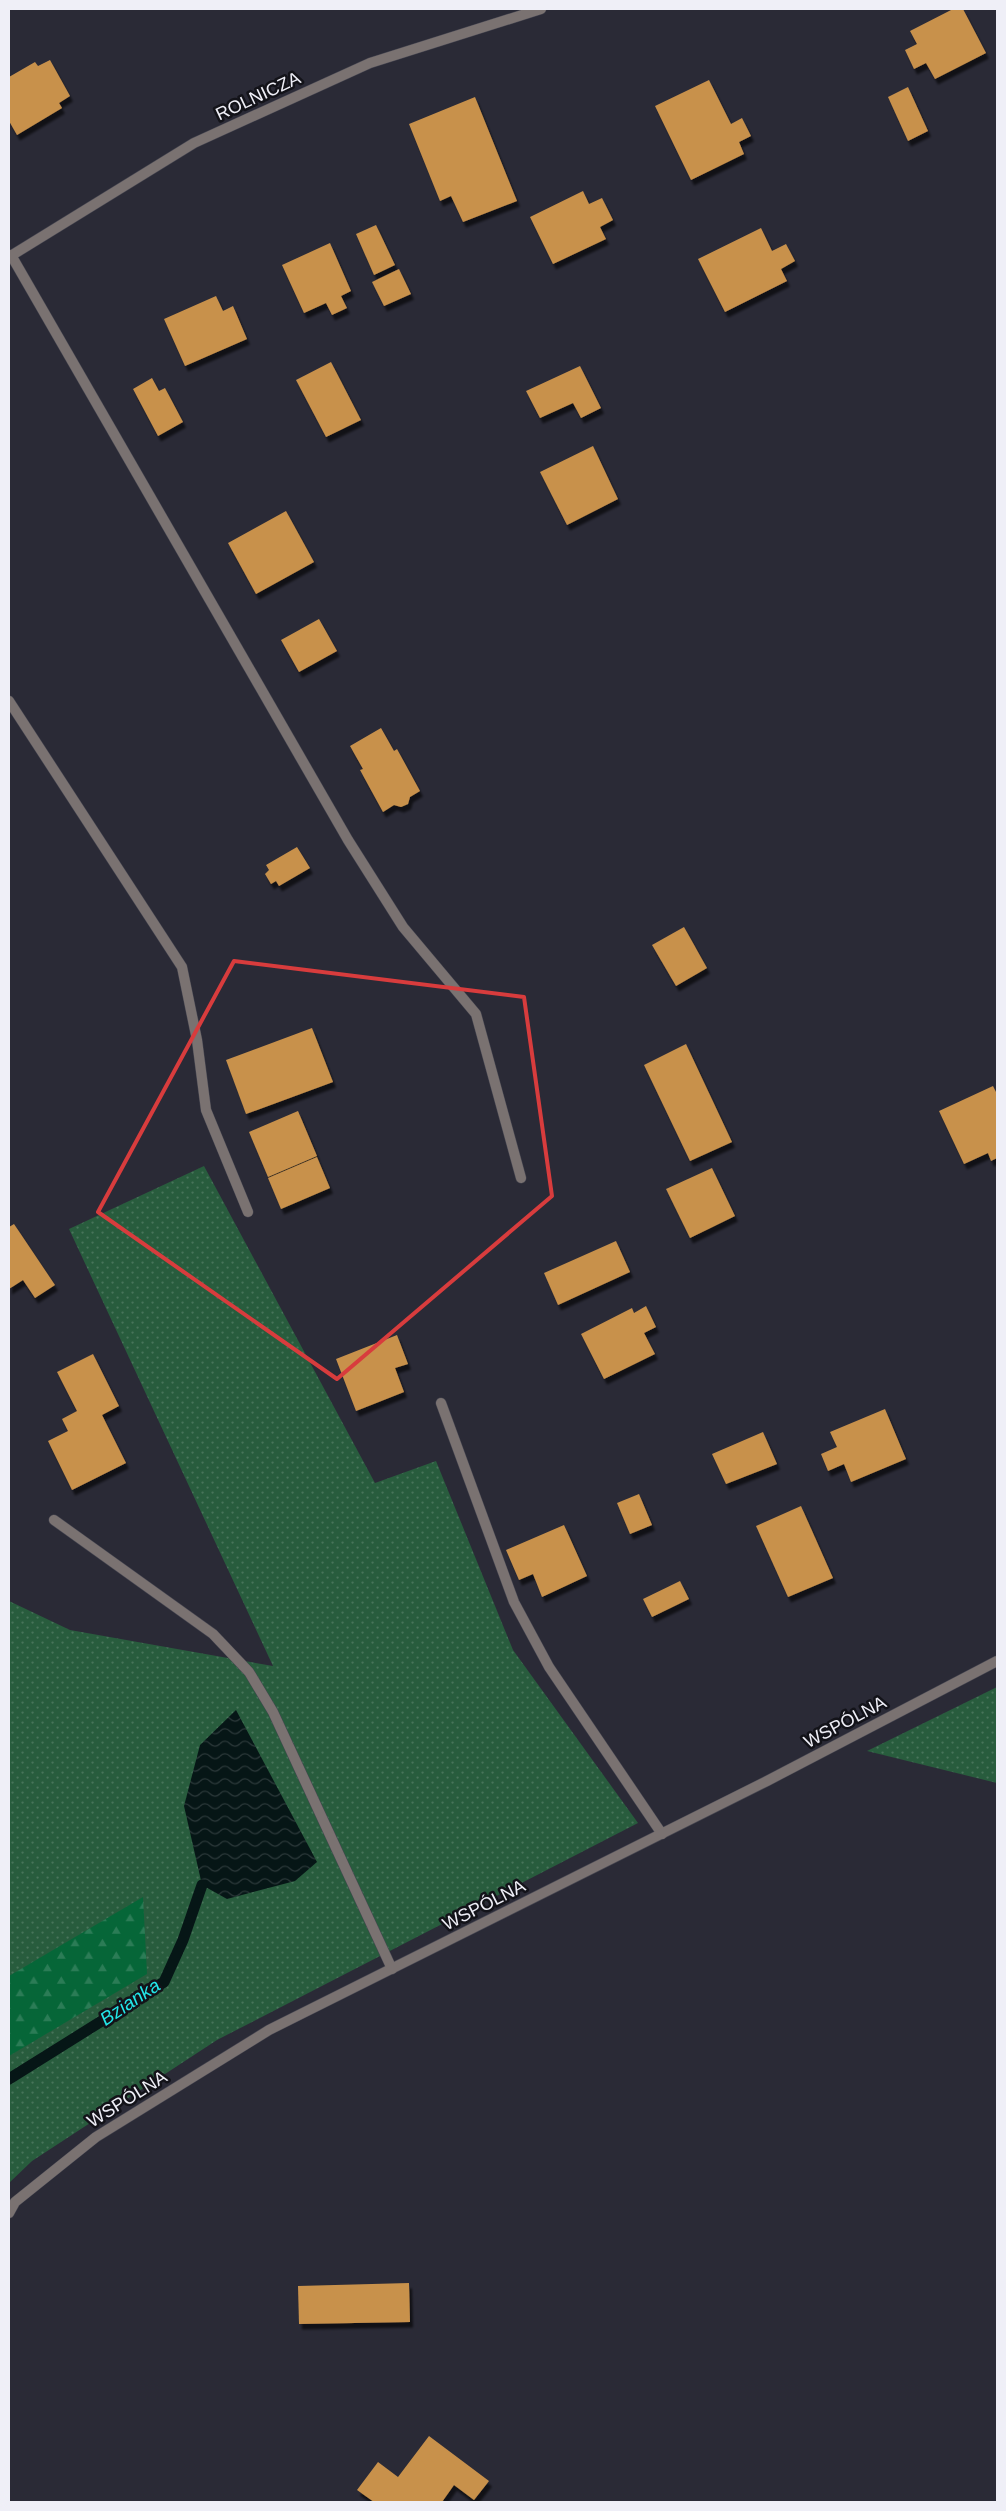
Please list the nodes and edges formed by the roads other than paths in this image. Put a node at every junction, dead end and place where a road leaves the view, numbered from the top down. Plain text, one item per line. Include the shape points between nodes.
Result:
1 (541, 9) edge
2 (10, 256) edge
3 (9, 701) edge
4 (521, 1178) dead end
5 (248, 1212) dead end
6 (441, 1403) dead end
7 (54, 1520) dead end
8 (997, 1661) edge
9 (662, 1834) junction
10 (392, 1969) junction
11 (9, 2213) edge

1 - 2 street, ROLNICZA via 370,63 203,139
2 - 4 street via 348,840 403,927 476,1014
3 - 5 street via 182,966 197,1040 206,1110
6 - 9 street via 514,1602 549,1667
7 - 10 street via 213,1634 249,1672 272,1712
8 - 9 street, WSPÓLNA
9 - 10 street, WSPÓLNA
10 - 11 street, WSPÓLNA via 269,2030 96,2137 15,2202

